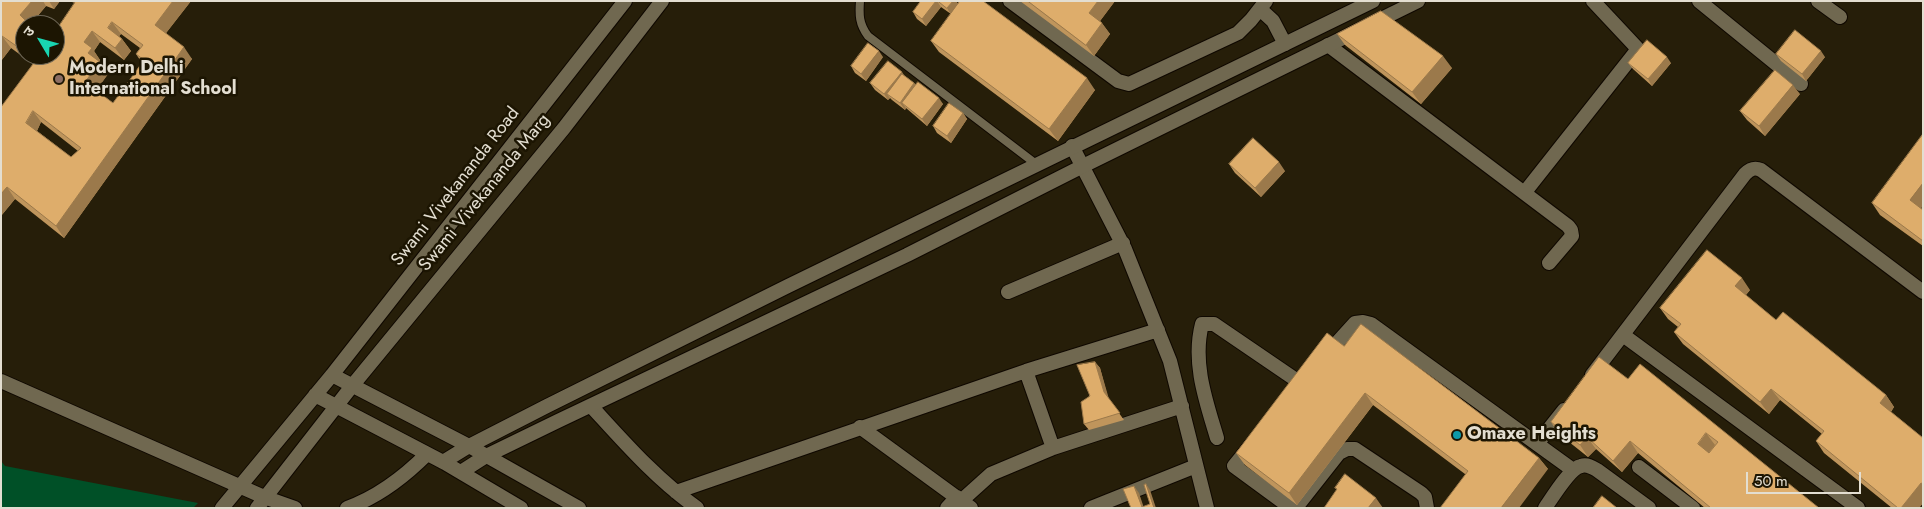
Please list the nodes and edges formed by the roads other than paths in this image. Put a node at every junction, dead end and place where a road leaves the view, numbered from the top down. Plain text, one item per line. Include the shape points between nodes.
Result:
1 (625, 1) edge
2 (662, 1) edge
3 (860, 1) edge
4 (1010, 1) edge
5 (1372, 1) edge
6 (1418, 1) edge
7 (1593, 1) edge
8 (1700, 1) edge
9 (1818, 1) edge
10 (1263, 5) edge
11 (1400, 5) edge
12 (1840, 17) dead end
13 (1285, 44) junction
14 (1328, 45) junction
15 (1801, 84) dead end
16 (1072, 146) junction
17 (1036, 164) junction
18 (1083, 166) junction
19 (1525, 192) junction
20 (1122, 243) junction
21 (1549, 263) dead end
22 (1008, 292) dead end
23 (1923, 292) edge
24 (1158, 330) junction
25 (1623, 336) junction
26 (1026, 371) junction
27 (332, 374) junction
28 (1, 381) edge
29 (1586, 382) edge
30 (352, 386) junction
31 (315, 395) junction
32 (1574, 397) edge
33 (591, 406) junction
34 (1182, 406) junction
35 (336, 407) junction
36 (860, 428) junction
37 (1258, 436) edge
38 (1217, 438) dead end
39 (1537, 444) junction
40 (469, 446) junction
41 (1053, 448) junction
42 (427, 454) junction
43 (486, 456) junction
44 (443, 462) junction
45 (1196, 466) junction
46 (1639, 467) dead end
47 (1573, 470) junction
48 (461, 472) junction
49 (240, 486) junction
50 (676, 492) junction
51 (963, 502) edge
52 (260, 503) edge
53 (222, 508) edge
54 (295, 508) edge
55 (347, 508) edge
56 (520, 508) edge
57 (579, 508) edge
58 (697, 508) edge
59 (947, 508) edge
60 (1091, 508) edge
61 (1207, 508) edge
62 (1427, 508) edge
63 (1545, 508) edge
64 (1649, 508) edge
65 (1693, 508) edge
66 (1858, 508) edge

1 - 27 street, Swami Vivekananda Road
2 - 30 street, Swami Vivekananda Marg via 564,128
3 - 17 lane via 861,28 868,36
4 - 10 street via 1118,81 1129,84 1238,33
5 - 13 street
6 - 11 street
7 - 19 street via 1638,50
8 - 15 street
9 - 12 street
10 - 13 street
11 - 14 street
13 - 16 street
14 - 18 street
14 - 19 street
16 - 17 street
16 - 18 street
17 - 40 street
18 - 20 street
18 - 33 street via 907,255
19 - 21 street via 1571,230 1572,236
20 - 22 street
20 - 24 street
23 - 25 street via 1756,168 1745,174
24 - 26 street
24 - 34 street
25 - 29 street
25 - 66 street
26 - 36 street
26 - 41 street
27 - 30 street
27 - 31 street, Swami Vivekananda Road
28 - 49 street
30 - 35 street, Swami Vivekananda Marg
30 - 40 street
31 - 35 street
31 - 49 street, Swami Vivekananda Road
32 - 39 street
33 - 43 street
33 - 50 street
34 - 41 street
34 - 45 street
35 - 42 street
35 - 52 street, Swami Vivekananda Marg
36 - 50 street
36 - 51 street
37 - 62 street via 1234,466 1287,505 1298,505 1339,453 1355,449 1422,493
38 - 39 street via 1199,377 1202,324 1214,324 1299,387 1354,323 1363,322 1371,324
39 - 47 street
40 - 43 street
40 - 44 street
41 - 51 street via 991,474
42 - 44 street
42 - 55 street via 388,487
43 - 48 street
43 - 57 street
44 - 48 street
45 - 60 street
45 - 61 street
46 - 65 street
47 - 63 street
47 - 64 street via 1588,465
48 - 56 street
49 - 52 street
49 - 53 street, Swami Vivekananda Road
50 - 58 street
51 - 59 street
52 - 54 street

